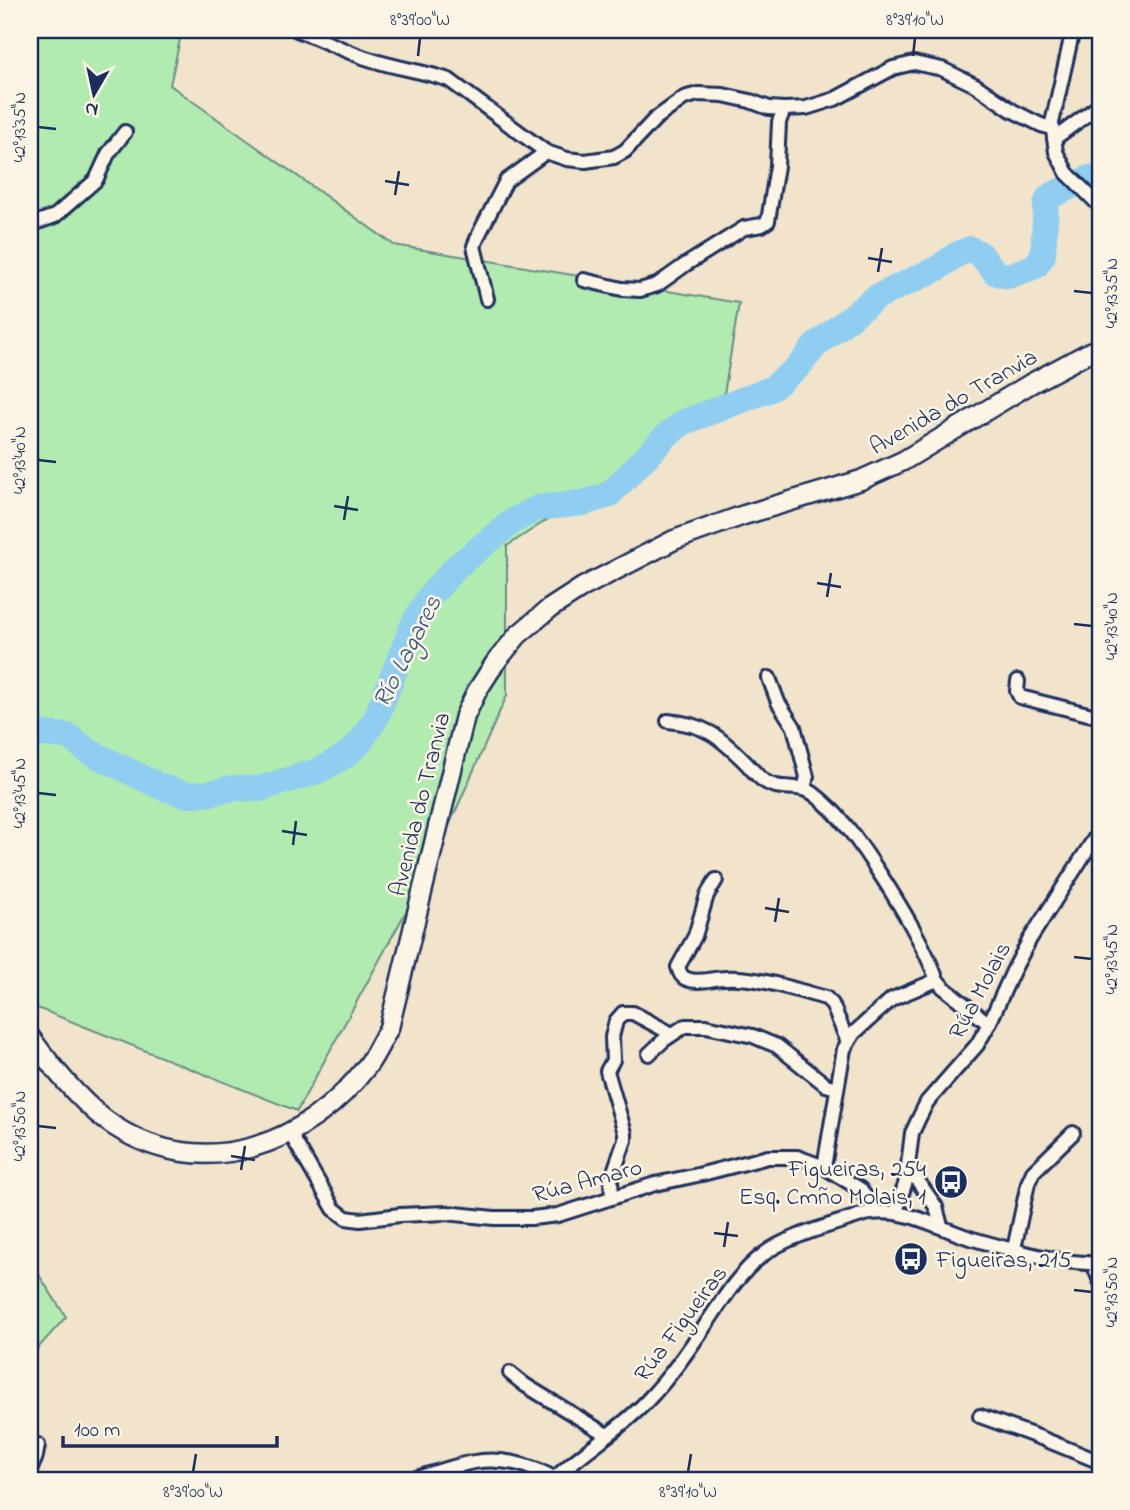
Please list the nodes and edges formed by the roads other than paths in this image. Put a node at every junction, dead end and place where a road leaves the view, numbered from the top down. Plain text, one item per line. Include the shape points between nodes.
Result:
1 (297, 30) edge
2 (1073, 30) edge
3 (1100, 105) edge
4 (784, 109) junction
5 (125, 132) dead end
6 (1053, 134) junction
7 (546, 152) junction
8 (1097, 203) edge
9 (30, 221) edge
10 (584, 280) dead end
11 (487, 299) dead end
12 (1100, 348) edge
13 (769, 678) dead end
14 (1018, 681) dead end
15 (1100, 718) edge
16 (668, 721) dead end
17 (804, 788) junction
18 (1100, 831) edge
19 (716, 880) dead end
20 (937, 980) junction
21 (989, 1024) junction
22 (673, 1034) junction
23 (30, 1037) edge
24 (848, 1042) junction
25 (649, 1054) dead end
26 (837, 1088) junction
27 (290, 1133) junction
28 (1073, 1133) dead end
29 (824, 1167) junction
30 (908, 1167) junction
31 (612, 1196) junction
32 (876, 1212) junction
33 (896, 1212) junction
34 (941, 1226) junction
35 (1014, 1249) junction
36 (1098, 1263) edge
37 (1100, 1281) edge
38 (510, 1373) dead end
39 (980, 1416) dead end
40 (607, 1436) junction
41 (37, 1445) dead end
42 (1100, 1462) edge
43 (553, 1479) edge
44 (32, 1480) edge
45 (410, 1480) edge

1 - 7 street via 368,59 449,80
2 - 6 street
3 - 6 street
4 - 6 street via 835,99 893,68 914,63 942,69 975,85
4 - 7 street via 698,94 654,119 614,157 585,161
4 - 10 street via 768,221 744,228 657,285 622,289
5 - 9 street via 96,180 55,216
6 - 8 street via 1067,173
7 - 11 street via 506,181 474,246
12 - 27 main road, Avenida do Tranvia via 1030,384 903,461 861,480 674,540 583,587 518,635 495,663 465,716 389,1028 369,1064 344,1092
13 - 17 street via 794,727 807,777
14 - 15 street via 1020,697
16 - 17 street via 685,722 720,738 772,785
17 - 20 street via 855,836 911,921
18 - 21 street, Rúa Molais via 1030,939
19 - 24 street via 678,967 681,975 696,982 746,978 826,998
20 - 21 street
20 - 24 street via 892,999
21 - 30 street, Rúa Molais via 928,1102 912,1133
22 - 25 street
22 - 26 street via 685,1026 706,1026 753,1036 777,1046
22 - 31 street via 633,1013 623,1013 616,1021 613,1060 607,1071 625,1140 611,1180
23 - 27 main road, Avenida do Tranvia via 89,1106 114,1126 152,1144 175,1151 236,1152
24 - 26 street
26 - 29 street
27 - 31 street, Rúa Amaro via 334,1209 346,1218 446,1213 532,1218 581,1209
28 - 35 street via 1033,1172
29 - 31 street, Rúa Amaro via 797,1157 768,1157
29 - 32 street, Rúa Amaro via 860,1189
30 - 33 street, Rúa Molais
30 - 34 street via 932,1198
32 - 33 street, Rúa Figueiras
32 - 40 street, Rúa Figueiras via 765,1252 738,1279 647,1402
33 - 34 street, Rúa Figueiras
34 - 35 street, Rúa Figueiras
35 - 36 street, Rúa Figueiras
36 - 37 street
38 - 40 street
39 - 42 street
40 - 43 street, Rúa Figueiras
41 - 44 street
43 - 45 street via 527,1466 476,1462

